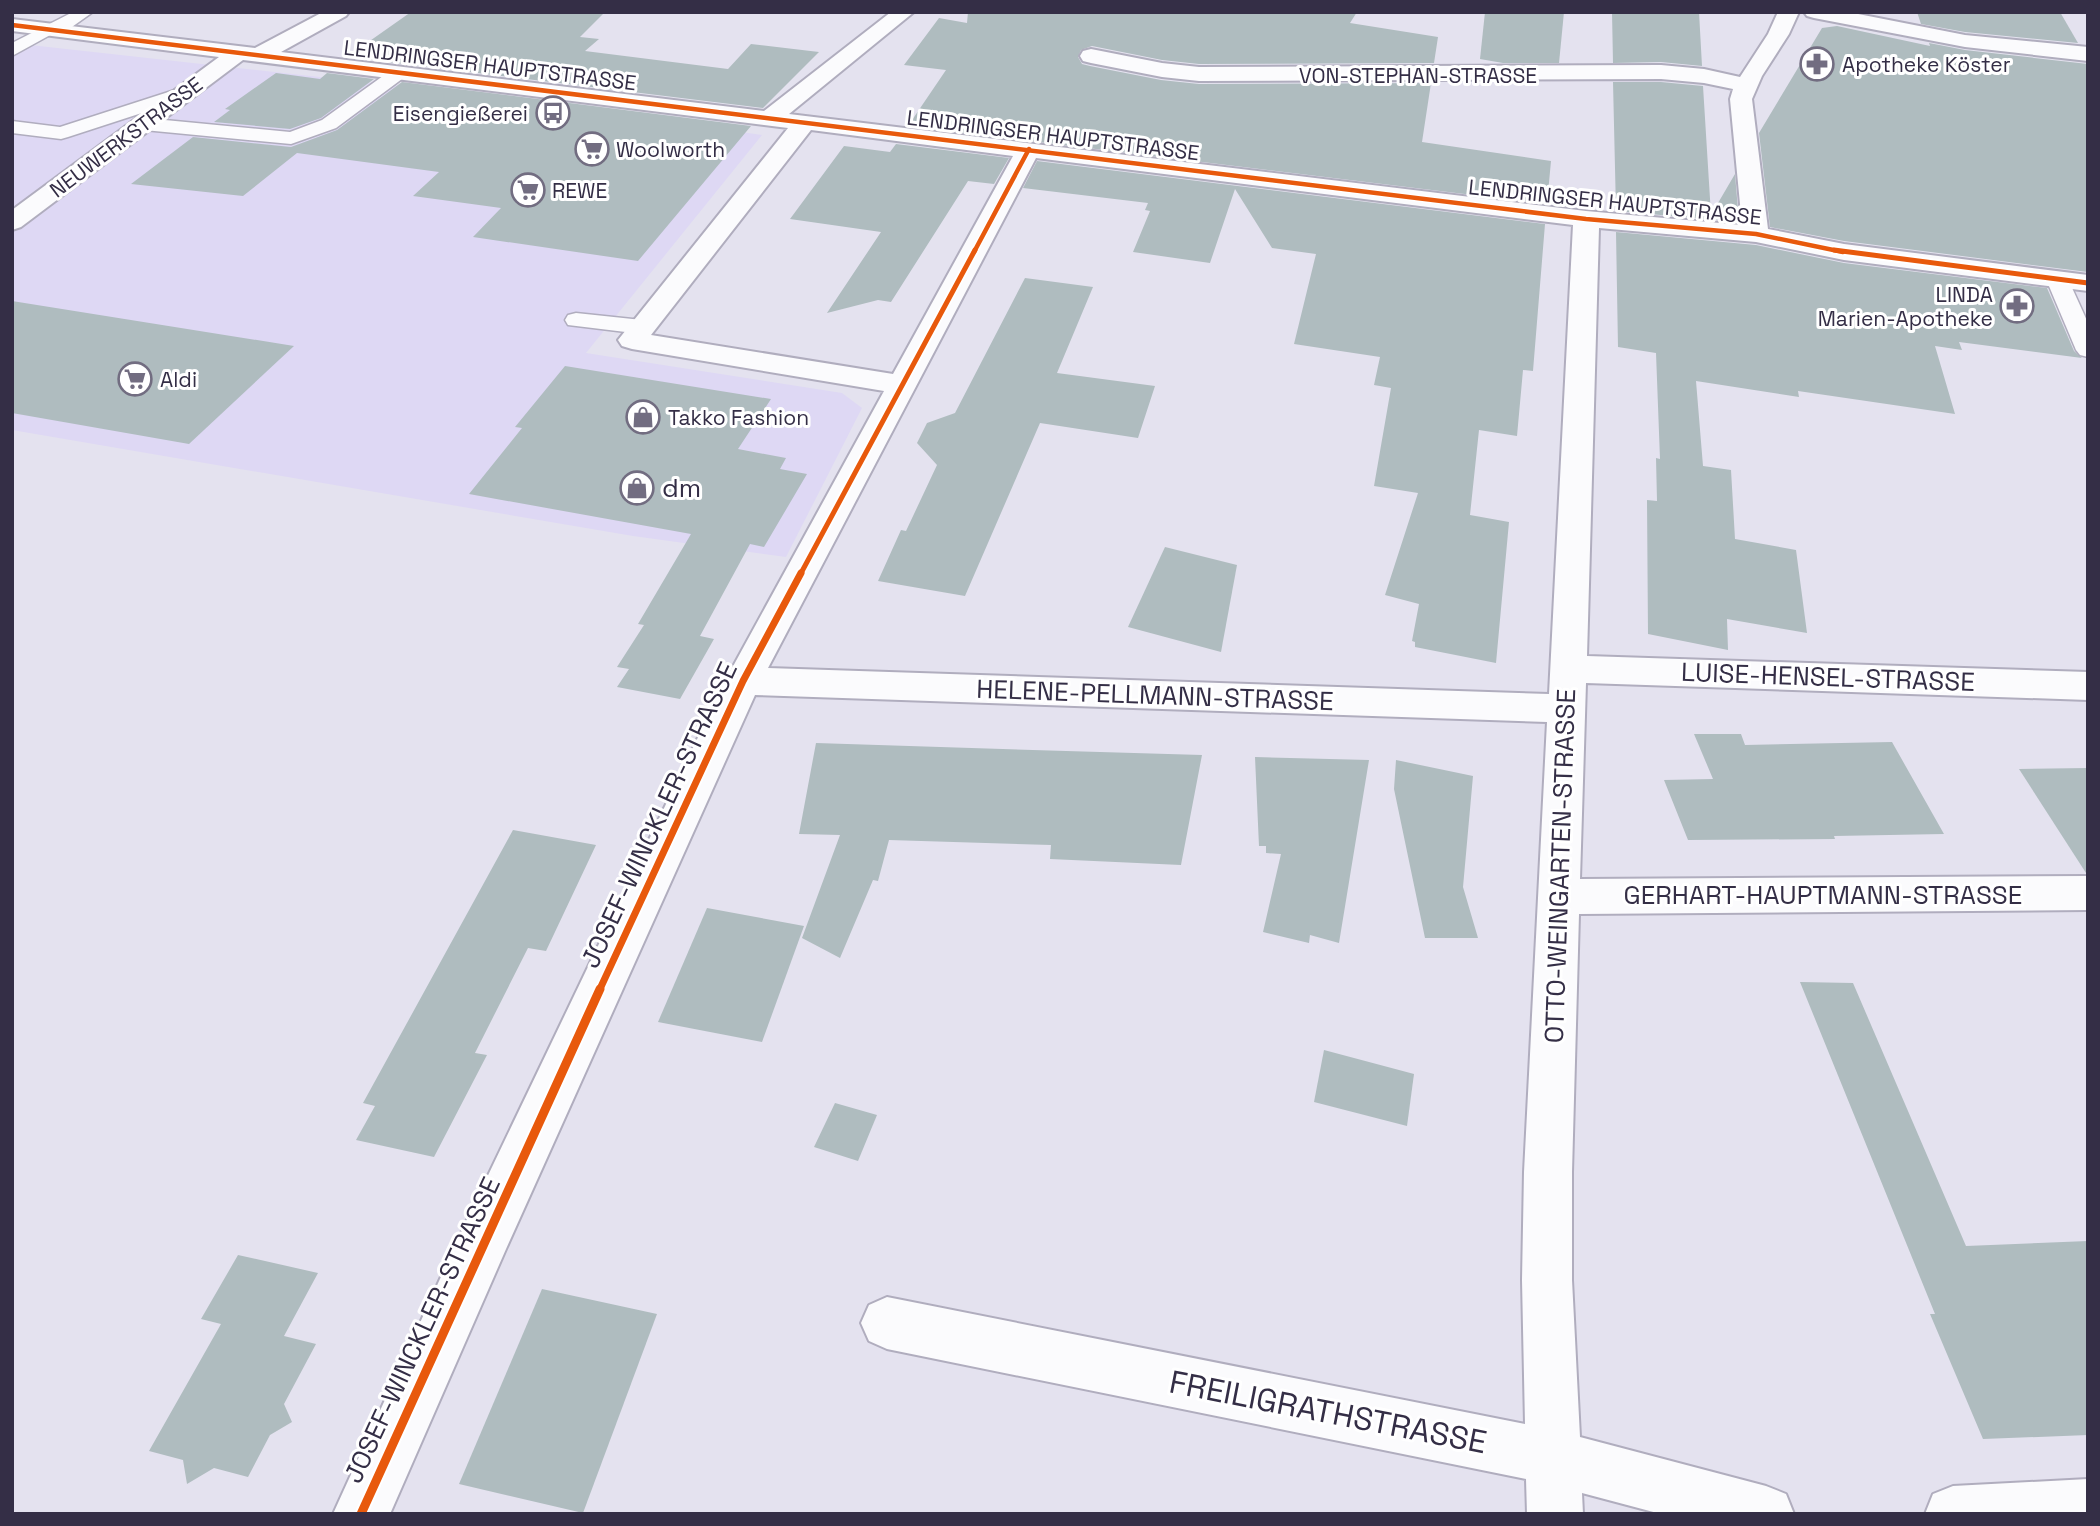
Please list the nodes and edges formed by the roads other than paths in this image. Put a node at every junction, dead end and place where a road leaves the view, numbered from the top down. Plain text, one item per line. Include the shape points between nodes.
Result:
1 (85, 12) edge
2 (339, 12) edge
3 (904, 12) edge
4 (1788, 12) edge
5 (1814, 12) edge
6 (12, 25) edge
7 (52, 30) junction
8 (12, 51) edge
9 (250, 53) junction
10 (2088, 54) edge
11 (1091, 56) dead end
12 (400, 72) junction
13 (1745, 85) junction
14 (187, 92) junction
15 (771, 117) junction
16 (806, 121) junction
17 (144, 124) junction
18 (12, 127) edge
19 (1029, 149) junction
20 (1586, 219) junction
21 (12, 222) edge
22 (1756, 234) junction
23 (2057, 279) junction
24 (2088, 282) edge
25 (576, 320) dead end
26 (642, 327) junction
27 (2088, 350) edge
28 (903, 385) junction
29 (1568, 669) junction
30 (743, 681) junction
31 (2088, 686) edge
32 (1566, 709) junction
33 (2088, 893) edge
34 (1559, 897) junction
35 (887, 1323) dead end
36 (1552, 1457) junction
37 (2088, 1507) edge
38 (361, 1514) edge
39 (1555, 1514) edge
40 (1766, 1514) edge
41 (1953, 1514) edge

1 - 7 lane
2 - 9 street, NEUWERKSTRASSE
3 - 15 street
4 - 13 street
5 - 10 street via 1965,41
6 - 7 street, LENDRINGSER HAUPTSTRASSE
7 - 8 lane
7 - 9 street, LENDRINGSER HAUPTSTRASSE
9 - 12 street, LENDRINGSER HAUPTSTRASSE
9 - 14 street, NEUWERKSTRASSE
11 - 13 street, VON-STEPHAN-STRASSE via 1199,74 1661,72
12 - 15 street, LENDRINGSER HAUPTSTRASSE
12 - 17 lane via 329,124 298,136
13 - 22 street via 1742,124
14 - 17 street, NEUWERKSTRASSE
14 - 18 lane via 61,133
15 - 16 street, LENDRINGSER HAUPTSTRASSE
16 - 19 street, LENDRINGSER HAUPTSTRASSE
16 - 26 street
17 - 21 street, NEUWERKSTRASSE
19 - 20 street, LENDRINGSER HAUPTSTRASSE
19 - 28 street, JOSEF-WINCKLER-STRASSE
20 - 22 street, LENDRINGSER HAUPTSTRASSE
20 - 29 street, OTTO-WEINGARTEN-STRASSE
22 - 23 street, LENDRINGSER HAUPTSTRASSE via 1844,252
23 - 24 street, LENDRINGSER HAUPTSTRASSE
23 - 27 lane
25 - 26 lane
26 - 28 street via 632,340
28 - 30 street, JOSEF-WINCKLER-STRASSE
29 - 31 street, LUISE-HENSEL-STRASSE
29 - 32 street, OTTO-WEINGARTEN-STRASSE
30 - 32 street, HELENE-PELLMANN-STRASSE
30 - 38 street, JOSEF-WINCKLER-STRASSE
32 - 34 street, OTTO-WEINGARTEN-STRASSE
33 - 34 street, GERHART-HAUPTMANN-STRASSE
34 - 36 street, OTTO-WEINGARTEN-STRASSE via 1548,1186
35 - 36 street, FREILIGRATHSTRASSE
36 - 39 street, OTTO-WEINGARTEN-STRASSE
36 - 40 street, FREILIGRATHSTRASSE
37 - 41 street

